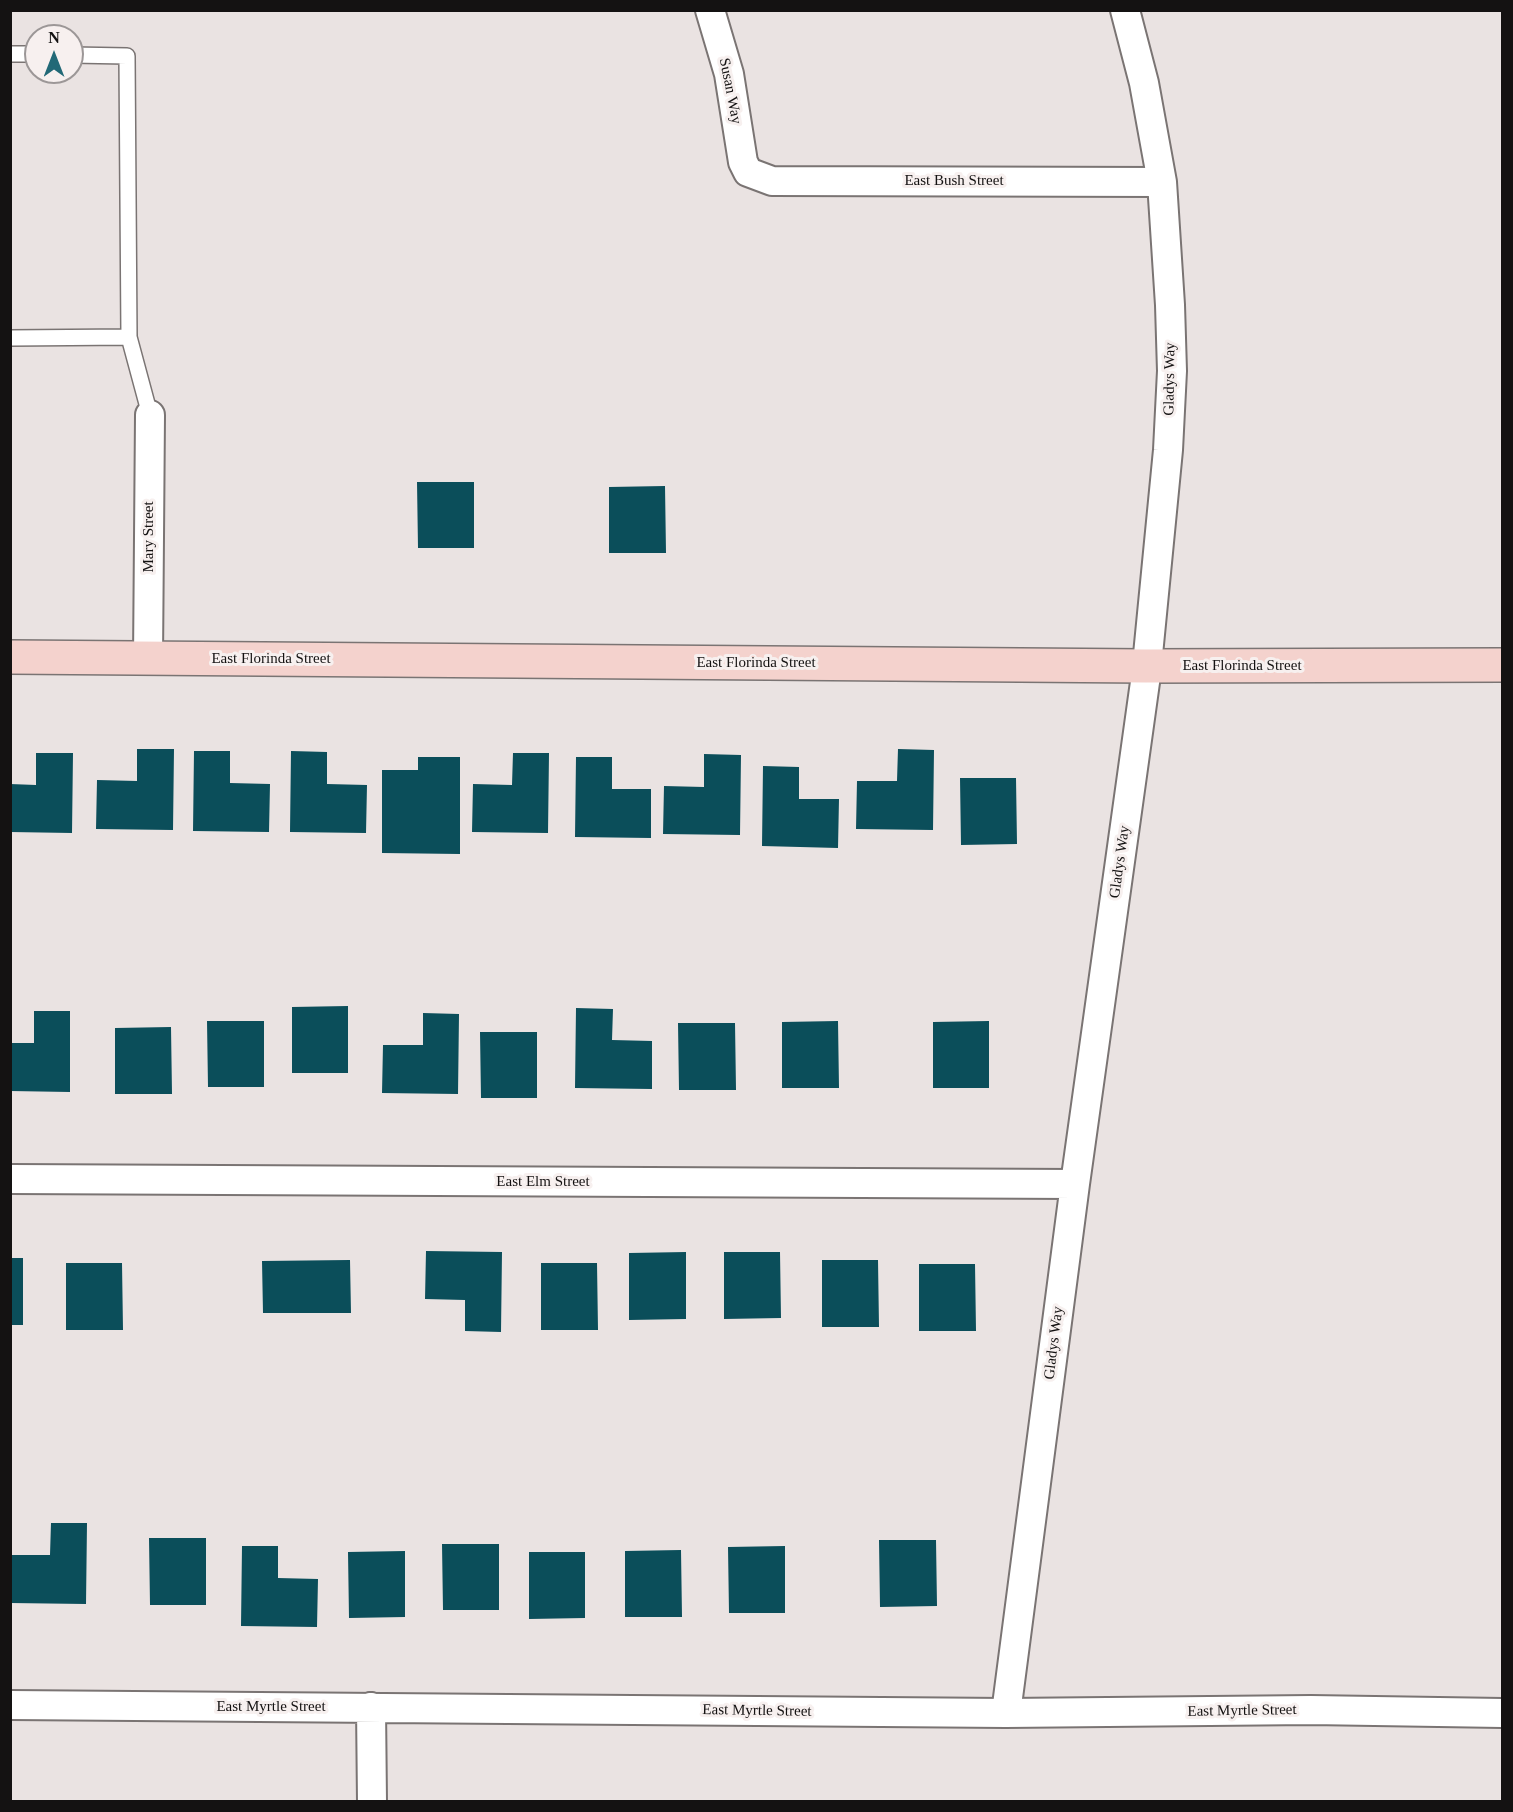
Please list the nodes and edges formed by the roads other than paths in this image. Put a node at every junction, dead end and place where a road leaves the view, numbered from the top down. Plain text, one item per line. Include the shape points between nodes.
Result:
1 (710, 10) edge
2 (1125, 10) edge
3 (84, 55) edge
4 (748, 172) joint
5 (1162, 182) junction
6 (129, 337) junction
7 (10, 338) edge
8 (150, 415) joint
9 (10, 657) edge
10 (148, 658) junction
11 (1503, 665) edge
12 (1146, 666) junction
13 (10, 1179) edge
14 (1075, 1184) junction
15 (10, 1705) edge
16 (371, 1707) junction
17 (1006, 1713) junction
18 (1503, 1713) edge
19 (372, 1802) edge

1 - 4 street, Susan Way via 729,75
2 - 5 street, Gladys Way via 1144,83
3 - 6 lane via 127,56
4 - 5 street, East Bush Street via 772,181
5 - 12 street, Gladys Way via 1172,371
6 - 7 lane
6 - 8 lane
8 - 10 street, Mary Street
9 - 10 street, East Florinda Street
10 - 12 street, East Florinda Street
11 - 12 street, East Florinda Street
12 - 14 street, Gladys Way
13 - 14 street, East Elm Street
14 - 17 street, Gladys Way
15 - 16 street, East Myrtle Street
16 - 17 street, East Myrtle Street
16 - 19 street
17 - 18 street, East Myrtle Street

